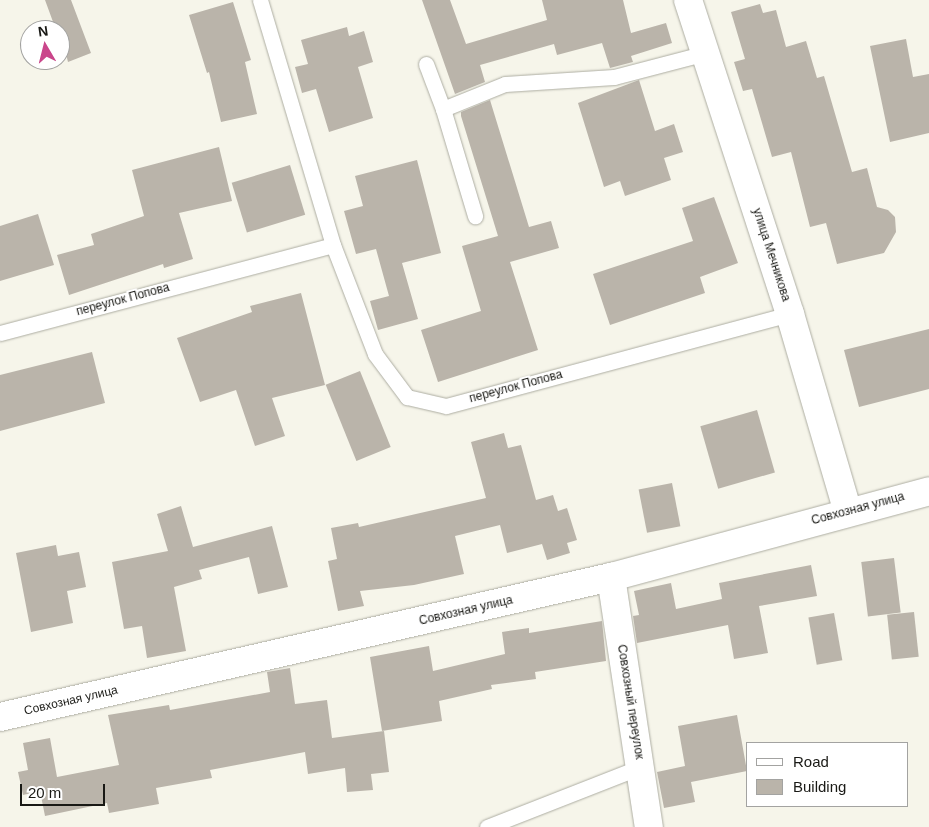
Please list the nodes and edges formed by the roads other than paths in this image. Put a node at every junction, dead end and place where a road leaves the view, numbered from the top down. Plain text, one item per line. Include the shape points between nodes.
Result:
1 (260, 0) edge
2 (688, 0) edge
3 (706, 53) junction
4 (426, 64) dead end
5 (444, 108) junction
6 (475, 216) dead end
7 (333, 245) junction
8 (790, 314) junction
9 (0, 333) edge
10 (929, 491) edge
11 (848, 512) junction
12 (611, 578) junction
13 (0, 717) edge
14 (640, 767) junction
15 (488, 827) edge
16 (648, 827) edge

1 - 7 lane, переулок Попова
2 - 3 street, улица Мечникова
3 - 5 lane via 614,77 505,84
3 - 8 street, улица Мечникова
4 - 5 lane
5 - 6 lane
7 - 8 lane, переулок Попова via 375,354 407,397 446,406
7 - 9 lane, переулок Попова
8 - 11 street, улица Мечникова
10 - 11 street, Совхозная улица
11 - 12 street, Совхозная улица
12 - 13 street, Совхозная улица
12 - 14 street, Совхозный переулок
14 - 15 lane
14 - 16 street, Совхозный переулок

